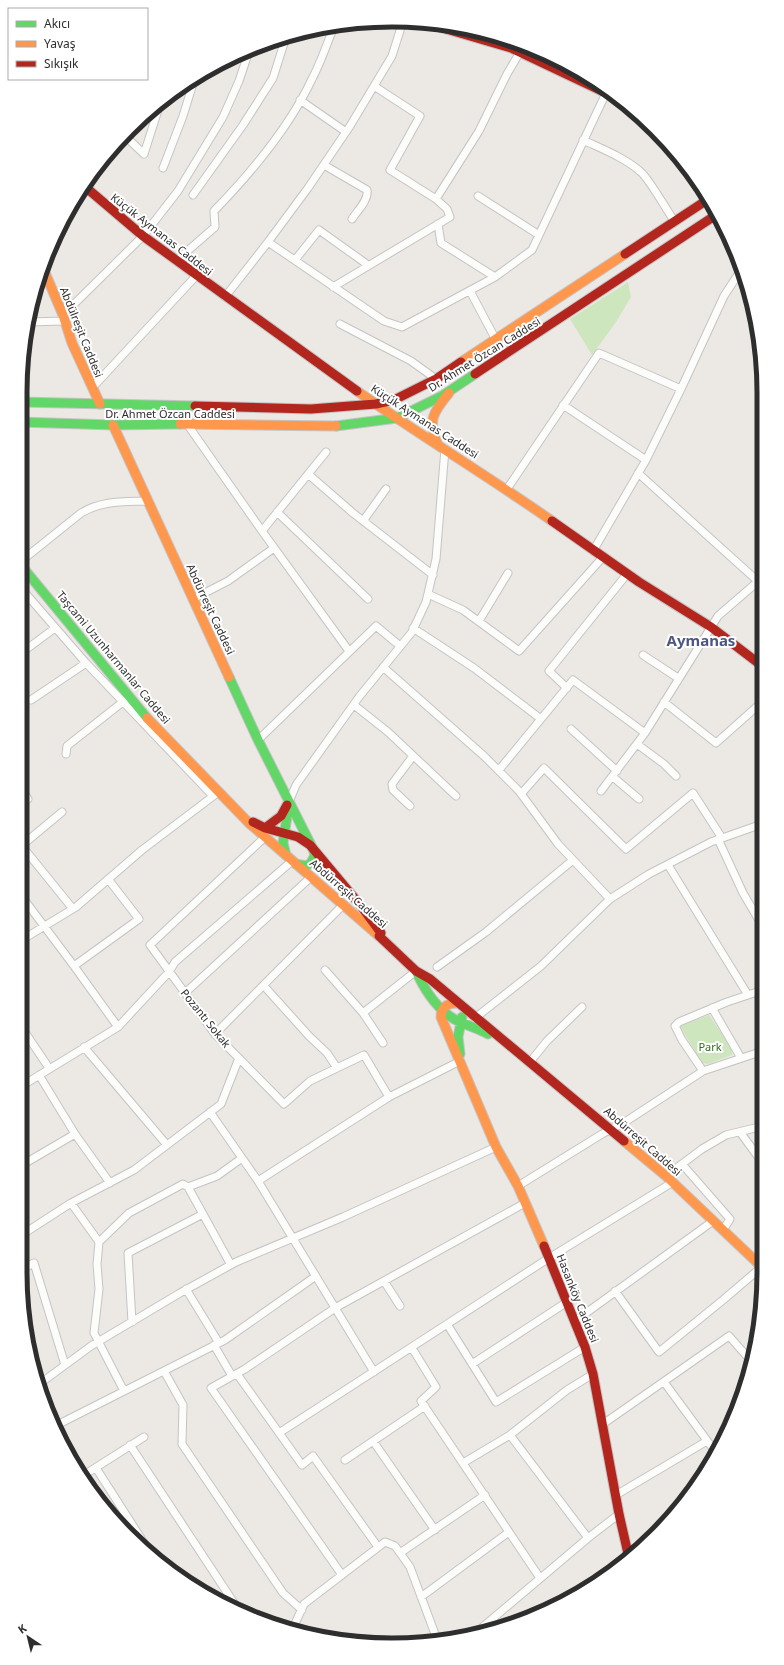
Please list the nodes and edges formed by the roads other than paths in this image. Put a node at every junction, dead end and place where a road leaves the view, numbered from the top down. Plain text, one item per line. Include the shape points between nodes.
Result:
1 (401, 27) edge
2 (331, 32) edge
3 (474, 36) edge
4 (284, 43) edge
5 (510, 46) edge
6 (516, 48) edge
7 (527, 53) edge
8 (247, 57) edge
9 (552, 65) edge
10 (374, 86) junction
11 (192, 87) edge
12 (607, 97) edge
13 (300, 100) junction
14 (157, 113) edge
15 (346, 132) junction
16 (129, 140) edge
17 (583, 140) junction
18 (324, 165) junction
19 (163, 168) dead end
20 (88, 190) edge
21 (193, 195) dead end
22 (478, 196) dead end
23 (436, 199) junction
24 (703, 202) edge
25 (712, 218) edge
26 (352, 219) dead end
27 (674, 222) junction
28 (438, 224) junction
29 (539, 235) junction
30 (143, 236) junction
31 (268, 242) junction
32 (295, 260) junction
33 (176, 261) junction
34 (368, 265) junction
35 (46, 275) edge
36 (738, 275) edge
37 (196, 276) junction
38 (495, 277) junction
39 (333, 287) junction
40 (470, 291) junction
41 (225, 297) junction
42 (64, 318) junction
43 (34, 321) edge
44 (340, 324) dead end
45 (496, 340) junction
46 (436, 379) junction
47 (92, 388) junction
48 (681, 389) junction
49 (451, 391) junction
50 (27, 402) edge
51 (100, 404) junction
52 (376, 404) junction
53 (563, 405) junction
54 (396, 418) junction
55 (27, 422) edge
56 (187, 424) junction
57 (113, 425) junction
58 (442, 447) junction
59 (326, 452) dead end
60 (646, 460) junction
61 (638, 473) junction
62 (308, 474) junction
63 (386, 489) dead end
64 (507, 489) junction
65 (148, 501) junction
66 (277, 512) junction
67 (363, 521) junction
68 (262, 531) junction
69 (274, 548) junction
70 (593, 551) junction
71 (27, 557) edge
72 (603, 557) junction
73 (27, 572) edge
74 (508, 573) dead end
75 (627, 574) junction
76 (433, 575) junction
77 (757, 579) edge
78 (757, 584) edge
79 (428, 594) junction
80 (27, 595) edge
81 (193, 599) junction
82 (368, 599) dead end
83 (479, 621) junction
84 (711, 627) junction
85 (55, 628) junction
86 (414, 628) junction
87 (400, 646) junction
88 (27, 649) edge
89 (349, 651) junction
90 (643, 655) dead end
91 (757, 662) edge
92 (86, 663) junction
93 (383, 667) junction
94 (678, 678) junction
95 (567, 688) junction
96 (31, 700) dead end
97 (126, 700) junction
98 (664, 702) junction
99 (354, 705) junction
100 (757, 707) edge
101 (541, 719) junction
102 (571, 729) dead end
103 (645, 733) junction
104 (258, 740) junction
105 (637, 744) junction
106 (66, 754) dead end
107 (413, 756) junction
108 (499, 770) junction
109 (615, 774) junction
110 (676, 776) dead end
111 (601, 791) dead end
112 (216, 794) junction
113 (522, 794) junction
114 (456, 796) dead end
115 (640, 799) dead end
116 (289, 802) junction
117 (410, 806) dead end
118 (62, 812) dead end
119 (757, 826) edge
120 (265, 833) junction
121 (285, 834) junction
122 (720, 839) junction
123 (27, 842) edge
124 (313, 849) junction
125 (27, 854) edge
126 (291, 860) junction
127 (573, 860) junction
128 (668, 865) junction
129 (311, 877) junction
130 (108, 879) junction
131 (610, 900) junction
132 (27, 903) edge
133 (344, 905) junction
134 (73, 909) junction
135 (757, 917) edge
136 (45, 926) junction
137 (27, 937) edge
138 (386, 941) junction
139 (74, 966) junction
140 (437, 967) dead end
141 (325, 970) dead end
142 (416, 971) junction
143 (169, 972) junction
144 (264, 986) junction
145 (757, 992) edge
146 (185, 993) junction
147 (748, 995) junction
148 (458, 1004) junction
149 (582, 1007) dead end
150 (712, 1008) junction
151 (363, 1013) junction
152 (441, 1013) junction
153 (461, 1022) junction
154 (476, 1023) junction
155 (118, 1027) junction
156 (215, 1034) junction
157 (27, 1035) edge
158 (458, 1037) junction
159 (384, 1043) dead end
160 (84, 1047) junction
161 (757, 1053) edge
162 (239, 1058) junction
163 (741, 1058) junction
164 (460, 1061) junction
165 (530, 1062) junction
166 (49, 1068) junction
167 (337, 1068) junction
168 (703, 1072) junction
169 (39, 1075) junction
170 (27, 1083) edge
171 (389, 1097) junction
172 (210, 1112) junction
173 (757, 1128) edge
174 (611, 1129) junction
175 (740, 1132) junction
176 (75, 1134) junction
177 (167, 1145) junction
178 (496, 1147) junction
179 (757, 1155) edge
180 (242, 1158) junction
181 (27, 1163) edge
182 (682, 1164) junction
183 (669, 1179) junction
184 (258, 1181) junction
185 (110, 1183) junction
186 (518, 1186) junction
187 (188, 1187) junction
188 (71, 1203) junction
189 (525, 1203) junction
190 (203, 1214) junction
191 (713, 1221) junction
192 (722, 1230) junction
193 (27, 1231) edge
194 (293, 1238) junction
195 (99, 1242) junction
196 (549, 1258) junction
197 (757, 1262) edge
198 (231, 1265) junction
199 (27, 1266) edge
200 (757, 1272) edge
201 (316, 1276) junction
202 (384, 1281) junction
203 (186, 1289) junction
204 (615, 1291) junction
205 (568, 1302) junction
206 (400, 1306) dead end
207 (335, 1308) junction
208 (575, 1321) junction
209 (132, 1322) junction
210 (447, 1324) junction
211 (98, 1342) junction
212 (217, 1344) junction
213 (585, 1347) junction
214 (412, 1348) junction
215 (747, 1357) edge
216 (472, 1364) junction
217 (65, 1365) junction
218 (164, 1371) junction
219 (374, 1372) junction
220 (593, 1374) junction
221 (234, 1375) junction
222 (43, 1381) edge
223 (664, 1382) junction
224 (124, 1391) junction
225 (425, 1406) junction
226 (60, 1423) edge
227 (603, 1424) junction
228 (279, 1433) junction
229 (510, 1435) junction
230 (144, 1437) dead end
231 (373, 1441) junction
232 (707, 1441) junction
233 (130, 1446) junction
234 (712, 1448) edge
235 (345, 1460) dead end
236 (463, 1463) junction
237 (96, 1468) junction
238 (87, 1473) edge
239 (485, 1495) junction
240 (616, 1495) junction
241 (619, 1514) junction
242 (435, 1530) junction
243 (509, 1532) junction
244 (140, 1537) edge
245 (588, 1538) junction
246 (378, 1547) junction
247 (628, 1552) edge
248 (400, 1554) junction
249 (342, 1575) junction
250 (540, 1578) junction
251 (421, 1597) junction
252 (232, 1601) edge
253 (302, 1610) junction
254 (295, 1625) edge
255 (483, 1627) edge
256 (435, 1635) edge

1 - 10 street via 392,56
2 - 13 street via 312,80
3 - 5 main road
4 - 21 street via 273,78
6 - 23 street via 479,131
7 - 9 main road
8 - 30 street via 223,117 178,191
10 - 15 street
10 - 23 street via 420,116 390,170
11 - 19 street
12 - 17 street
13 - 15 street
13 - 33 street via 288,121 245,179 214,211 215,227
14 - 16 street via 144,154
15 - 18 street
17 - 27 street via 629,164 643,175
17 - 29 street
18 - 26 street via 367,190 365,200
18 - 31 street
20 - 30 main road, Küçük Aymanas Caddesi
22 - 29 street
23 - 28 street via 447,209 450,217
24 - 27 main road, Dr. Ahmet Özcan Caddesi
25 - 49 main road, Dr. Ahmet Özcan Caddesi
27 - 45 main road, Dr. Ahmet Özcan Caddesi
28 - 34 street
28 - 38 street via 441,243
29 - 38 street via 532,250
30 - 33 main road, Küçük Aymanas Caddesi
30 - 42 street
31 - 32 street
31 - 41 street
32 - 34 street via 319,230
32 - 39 street
33 - 37 main road, Küçük Aymanas Caddesi
34 - 39 street
35 - 42 main road, Abdülreşit Caddesi
36 - 48 street via 724,296
37 - 41 main road, Küçük Aymanas Caddesi
37 - 47 street
38 - 40 street
39 - 40 street via 384,321 402,327
40 - 45 street
41 - 52 main road, Küçük Aymanas Caddesi
42 - 43 street
42 - 47 main road, Abdülreşit Caddesi
44 - 46 street via 411,361
45 - 46 main road, Dr. Ahmet Özcan Caddesi
46 - 52 main road, Dr. Ahmet Özcan Caddesi via 394,400
47 - 51 main road, Abdülreşit Caddesi
48 - 53 street via 599,353
48 - 60 street
49 - 54 main road, Dr. Ahmet Özcan Caddesi
49 - 58 main road via 432,417 432,428
50 - 51 main road, Dr. Ahmet Özcan Caddesi
51 - 52 main road, Dr. Ahmet Özcan Caddesi via 311,409
52 - 54 main road, Küçük Aymanas Caddesi
53 - 60 street
53 - 64 street
54 - 56 main road, Dr. Ahmet Özcan Caddesi via 329,427
54 - 58 main road, Küçük Aymanas Caddesi
55 - 57 main road, Dr. Ahmet Özcan Caddesi
56 - 57 main road, Dr. Ahmet Özcan Caddesi
56 - 68 street
57 - 65 main road, Abdürreşit Caddesi
58 - 64 main road, Küçük Aymanas Caddesi
58 - 76 street
59 - 62 street
60 - 61 street
61 - 70 street
61 - 77 street
62 - 66 street
62 - 67 street
63 - 67 street
64 - 70 main road, Küçük Aymanas Caddesi
65 - 71 street via 102,503 91,507
65 - 81 main road, Abdürreşit Caddesi
66 - 68 street
66 - 82 street
67 - 76 street
68 - 69 street
69 - 81 street via 228,581
69 - 89 street
70 - 72 main road, Küçük Aymanas Caddesi
72 - 75 main road, Küçük Aymanas Caddesi
72 - 83 street via 519,651
73 - 97 main road, Taşcami Uzunharmanlar Caddesi
74 - 83 street
75 - 84 main road, Küçük Aymanas Caddesi
75 - 95 street via 549,671
76 - 79 street
78 - 84 street via 718,616
79 - 83 street via 463,610
79 - 86 street
80 - 85 street
81 - 104 main road, Abdürreşit Caddesi
84 - 91 main road, Küçük Aymanas Caddesi
84 - 94 street
85 - 88 street
85 - 92 street
86 - 87 street
86 - 101 street via 474,668
87 - 89 street via 376,626
87 - 93 street
89 - 104 street
90 - 94 street
92 - 96 street
92 - 97 street
93 - 99 street
93 - 108 street
94 - 98 street
95 - 101 street
95 - 103 street via 573,680
97 - 106 street via 67,746
97 - 112 main road, Taşcami Uzunharmanlar Caddesi via 148,719
98 - 100 street via 716,744
98 - 103 street
99 - 107 street
99 - 116 street via 296,785
101 - 108 street
102 - 109 street
103 - 105 street
104 - 116 main road, Abdürreşit Caddesi
105 - 109 street
105 - 110 street
107 - 114 street
107 - 117 street via 392,784 393,790
108 - 113 street
109 - 111 street
109 - 115 street
112 - 120 main road, Taşcami Uzunharmanlar Caddesi
112 - 130 street
113 - 122 street via 544,768 626,849 693,793
113 - 127 street via 558,844
116 - 120 main road via 281,816
116 - 121 main road
116 - 124 main road, Abdürreşit Caddesi
118 - 123 street
119 - 122 street
120 - 121 main road, Taşcami Uzunharmanlar Caddesi
120 - 126 main road, Taşcami Uzunharmanlar Caddesi
120 - 143 street, Pozantı Sokak via 150,945
121 - 124 main road, Taşcami Uzunharmanlar Caddesi via 303,840
121 - 126 main road via 283,847
122 - 128 street
122 - 135 street via 743,893
124 - 126 main road, Abdürreşit Caddesi via 315,855 306,866
124 - 138 main road, Abdürreşit Caddesi via 364,910
125 - 134 street
126 - 129 main road, Abdürreşit Caddesi
126 - 143 street via 175,962
127 - 131 street
127 - 140 street via 486,932
128 - 131 street via 649,874
128 - 147 street
129 - 133 main road, Abdürreşit Caddesi
129 - 146 street
130 - 134 street
130 - 139 street via 139,919
131 - 154 street
132 - 136 street
133 - 138 main road, Abdürreşit Caddesi
133 - 144 street
134 - 136 street
136 - 137 street
136 - 139 street
138 - 142 main road, Abdürreşit Caddesi
139 - 155 street
141 - 151 street
142 - 148 main road, Abdürreşit Caddesi via 430,979
142 - 151 street
142 - 152 main road, Abdürreşit Caddesi
143 - 146 street, Pozantı Sokak
143 - 155 street
144 - 156 street
144 - 167 street via 327,1053
145 - 147 street
146 - 156 street, Pozantı Sokak
147 - 150 street
148 - 152 main road via 449,1003
148 - 153 main road, Hasanköy Caddesi via 462,1014
148 - 154 main road, Abdürreşit Caddesi
149 - 165 street via 547,1041
150 - 163 street
150 - 168 street via 675,1026
151 - 159 street
152 - 153 main road, Abdürreşit Caddesi
152 - 164 main road, Hasanköy Caddesi
153 - 154 main road, Abdürreşit Caddesi
153 - 158 main road, Hasanköy Caddesi
154 - 158 main road
154 - 165 main road, Abdürreşit Caddesi
155 - 160 street
156 - 162 street, Pozantı Sokak
157 - 166 street
158 - 164 main road, Hasanköy Caddesi
160 - 166 street
160 - 177 street
161 - 163 street
162 - 167 street, Pozantı Sokak via 284,1104 310,1081
162 - 172 street via 221,1104
163 - 168 street
164 - 171 street
164 - 178 main road, Hasanköy Caddesi
165 - 174 main road, Abdürreşit Caddesi
166 - 169 street
167 - 171 street via 364,1055
168 - 174 street
169 - 170 street
169 - 176 street
171 - 184 street
172 - 177 street
172 - 180 street
173 - 175 street
174 - 183 main road, Abdürreşit Caddesi
174 - 186 street
175 - 179 street
175 - 182 street via 720,1138
176 - 181 street
176 - 185 street
177 - 185 street via 134,1170
178 - 186 main road, Hasanköy Caddesi
178 - 194 street
180 - 184 street
180 - 187 street via 217,1176
182 - 183 street
182 - 192 street via 730,1219
183 - 191 main road, Abdürreşit Caddesi
183 - 196 street
184 - 194 street
185 - 188 street
186 - 189 main road, Hasanköy Caddesi
187 - 190 street
187 - 195 street via 183,1184 129,1213
188 - 193 street
188 - 195 street
189 - 196 main road, Hasanköy Caddesi
189 - 202 street
190 - 198 street
190 - 209 street via 128,1253
191 - 192 main road, Abdürreşit Caddesi
191 - 204 street
192 - 197 main road, Abdürreşit Caddesi
194 - 198 street
194 - 201 street
195 - 211 street via 99,1289 94,1334
196 - 205 main road, Hasanköy Caddesi
196 - 210 street
198 - 203 street
199 - 217 street via 34,1263
200 - 204 street via 659,1352
201 - 207 street
201 - 212 street
202 - 206 street
202 - 207 street
203 - 209 street
203 - 212 street
204 - 208 street
205 - 208 main road, Hasanköy Caddesi
205 - 216 street
207 - 219 street
207 - 221 street
208 - 213 main road, Hasanköy Caddesi
209 - 211 street
210 - 214 street
210 - 216 street
211 - 217 street
211 - 224 street
212 - 218 street
212 - 221 street
213 - 216 street via 496,1402
213 - 220 main road, Hasanköy Caddesi
214 - 219 street
214 - 225 street via 436,1387 422,1401
215 - 223 street via 729,1336
217 - 222 street
218 - 224 street
218 - 253 street via 183,1405 182,1444 283,1592
219 - 228 street
220 - 227 main road, Hasanköy Caddesi
220 - 229 street via 567,1390
221 - 228 street
221 - 249 street via 211,1388
223 - 227 street
223 - 232 street
224 - 226 street
225 - 231 street
225 - 236 street
227 - 240 main road, Hasanköy Caddesi
228 - 246 street via 302,1465 313,1456
229 - 236 street
229 - 245 street
230 - 233 street
231 - 235 street
231 - 242 street
232 - 234 street
232 - 240 street
233 - 237 street
233 - 252 street
236 - 239 street
237 - 238 street
237 - 244 street
239 - 242 street
239 - 243 street
240 - 241 main road, Hasanköy Caddesi
241 - 245 street
241 - 247 main road, Hasanköy Caddesi
242 - 248 street
243 - 250 street
243 - 251 street
245 - 250 street
246 - 248 street via 385,1542 395,1546
246 - 249 street
248 - 251 street via 410,1567
249 - 253 street via 304,1604
250 - 255 street
251 - 256 street
253 - 254 street

